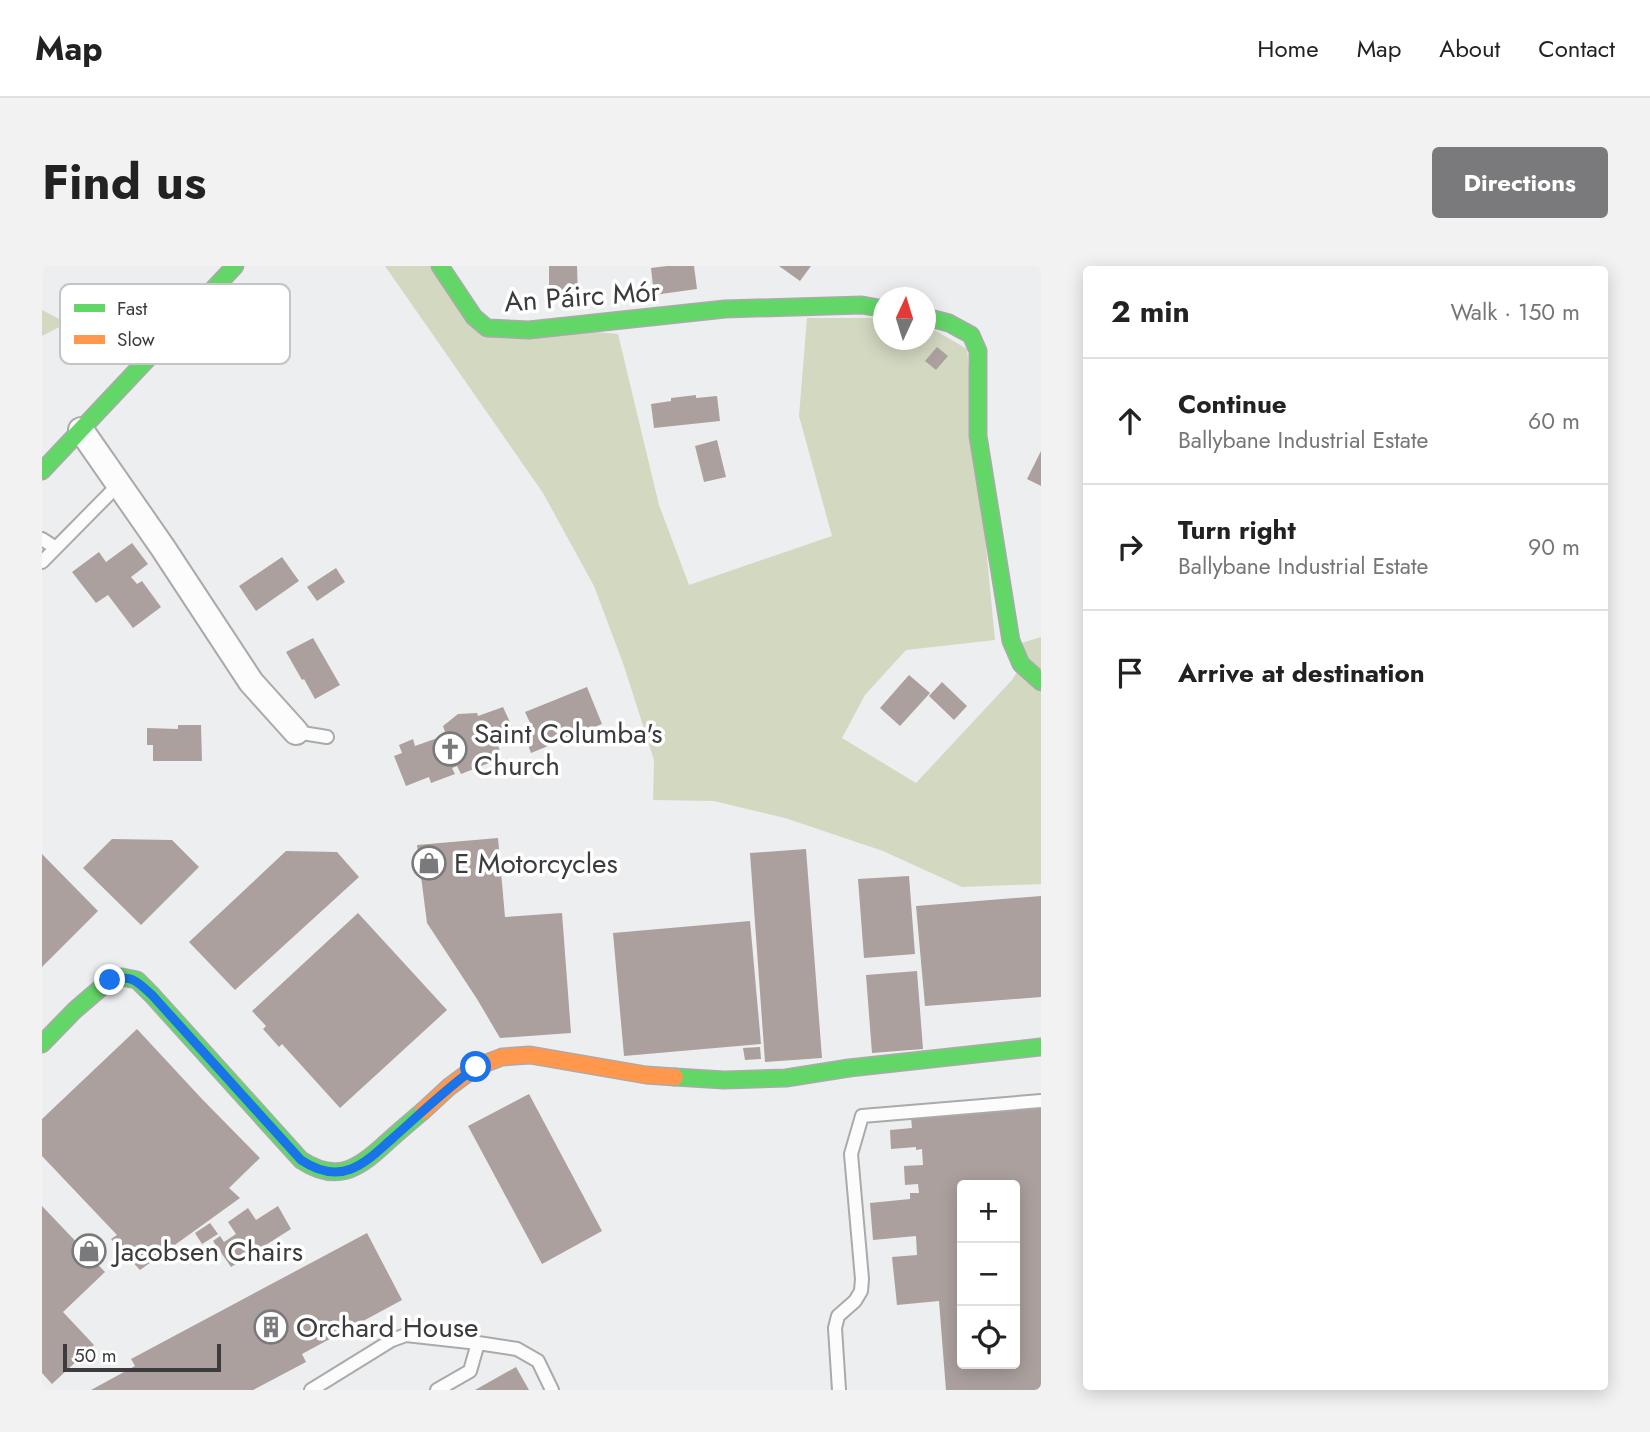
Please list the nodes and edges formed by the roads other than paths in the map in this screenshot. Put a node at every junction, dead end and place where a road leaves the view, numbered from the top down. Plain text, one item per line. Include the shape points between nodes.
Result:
1 (235, 266) edge
2 (440, 266) edge
3 (218, 284) edge
4 (873, 307) edge
5 (936, 320) edge
6 (143, 364) edge
7 (81, 430) junction
8 (42, 471) edge
9 (119, 484) junction
10 (42, 539) edge
11 (56, 548) junction
12 (42, 562) edge
13 (1041, 682) edge
14 (296, 732) joint
15 (327, 737) dead end
16 (42, 1044) edge
17 (1041, 1047) edge
18 (1041, 1101) edge
19 (478, 1343) junction
20 (311, 1390) edge
21 (438, 1390) edge
22 (552, 1390) edge
23 (839, 1390) edge

1 - 3 street
2 - 4 street, An Páirc Mór via 474,317 487,328 529,330 739,309
5 - 13 street via 971,335 978,351 978,436 1010,641 1021,664
6 - 7 street
7 - 8 street
7 - 9 street
9 - 11 lane
9 - 14 street via 251,682
10 - 11 lane
11 - 12 lane
14 - 15 lane
16 - 17 street via 110,980 137,980 301,1160 325,1172 353,1169 467,1073 502,1057 530,1055 646,1075 724,1080 786,1078
18 - 23 lane via 862,1116 851,1154 861,1291 838,1316 835,1328
19 - 20 lane via 406,1335
19 - 21 lane via 470,1371
19 - 22 lane via 517,1349 538,1361

